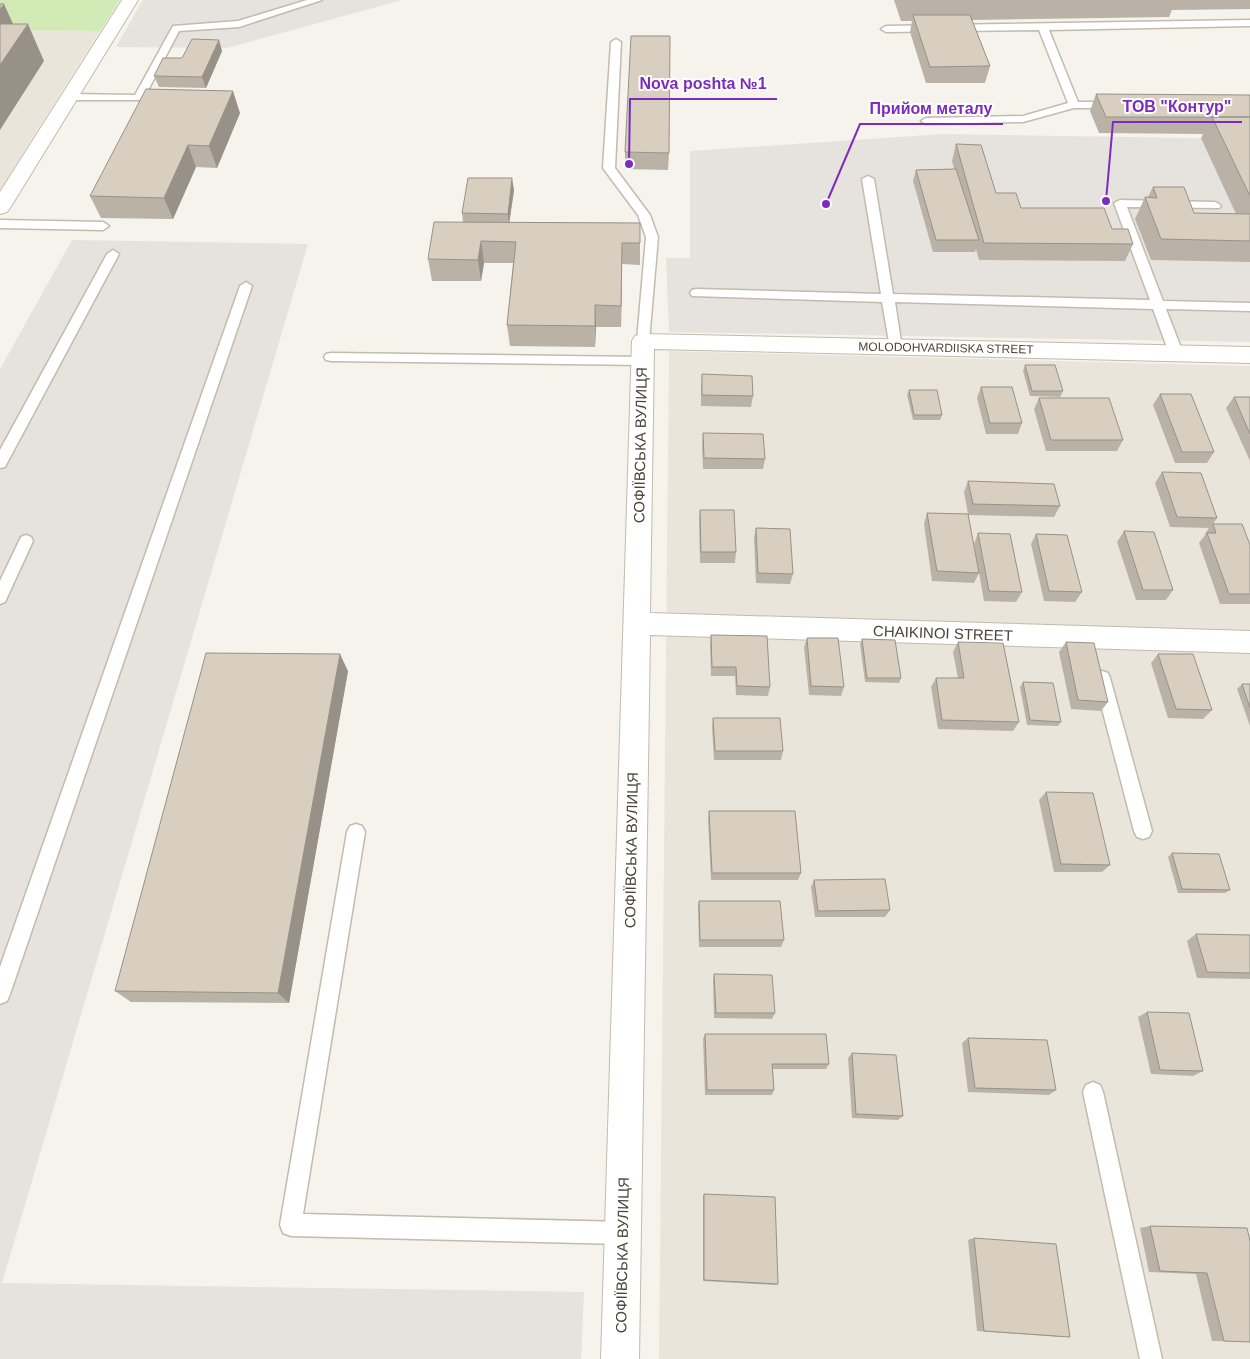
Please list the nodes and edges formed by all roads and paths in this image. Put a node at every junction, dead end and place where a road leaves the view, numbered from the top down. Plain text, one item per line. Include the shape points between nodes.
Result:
1 (130, 0) edge
2 (317, 0) edge
3 (1250, 24) edge
4 (1043, 27) junction
5 (886, 29) dead end
6 (616, 42) dead end
7 (69, 97) junction
8 (1074, 105) junction
9 (1123, 105) edge
10 (926, 121) dead end
11 (868, 179) dead end
12 (1215, 206) dead end
13 (0, 208) edge
14 (0, 224) edge
15 (103, 226) edge
16 (113, 254) dead end
17 (246, 286) dead end
18 (696, 293) dead end
19 (888, 298) junction
20 (1158, 304) junction
21 (1250, 306) edge
22 (896, 348) junction
23 (643, 351) junction
24 (1176, 353) junction
25 (1250, 355) edge
26 (331, 357) dead end
27 (3, 450) edge
28 (0, 463) edge
29 (26, 541) dead end
30 (0, 598) edge
31 (637, 624) junction
32 (1250, 642) edge
33 (1095, 653) junction
34 (1143, 830) dead end
35 (356, 832) dead end
36 (0, 994) edge
37 (1093, 1092) dead end
38 (622, 1233) junction
39 (620, 1359) edge
40 (1151, 1359) edge

1 - 7 street
2 - 7 lane via 240,24 176,28 139,98
3 - 4 lane
4 - 5 lane
4 - 8 lane
6 - 23 lane via 609,168 644,216 652,238
7 - 13 street
8 - 9 lane
8 - 10 lane via 1023,119
11 - 19 lane
12 - 20 lane via 1120,203
14 - 15 lane
16 - 27 lane
17 - 36 lane
18 - 19 lane
19 - 20 lane
19 - 22 lane
20 - 21 lane
20 - 24 lane
22 - 23 street, MOLODOHVARDIISKA STREET
22 - 24 street, MOLODOHVARDIISKA STREET
23 - 26 lane
23 - 31 street, СОФІЇВСЬКА ВУЛИЦЯ
24 - 25 street, MOLODOHVARDIISKA STREET
27 - 28 lane
29 - 30 lane
31 - 33 street, CHAIKINOI STREET
31 - 38 street, СОФІЇВСЬКА ВУЛИЦЯ
32 - 33 street, CHAIKINOI STREET
33 - 34 lane
35 - 38 lane via 291,1225
37 - 40 lane
38 - 39 street, СОФІЇВСЬКА ВУЛИЦЯ

